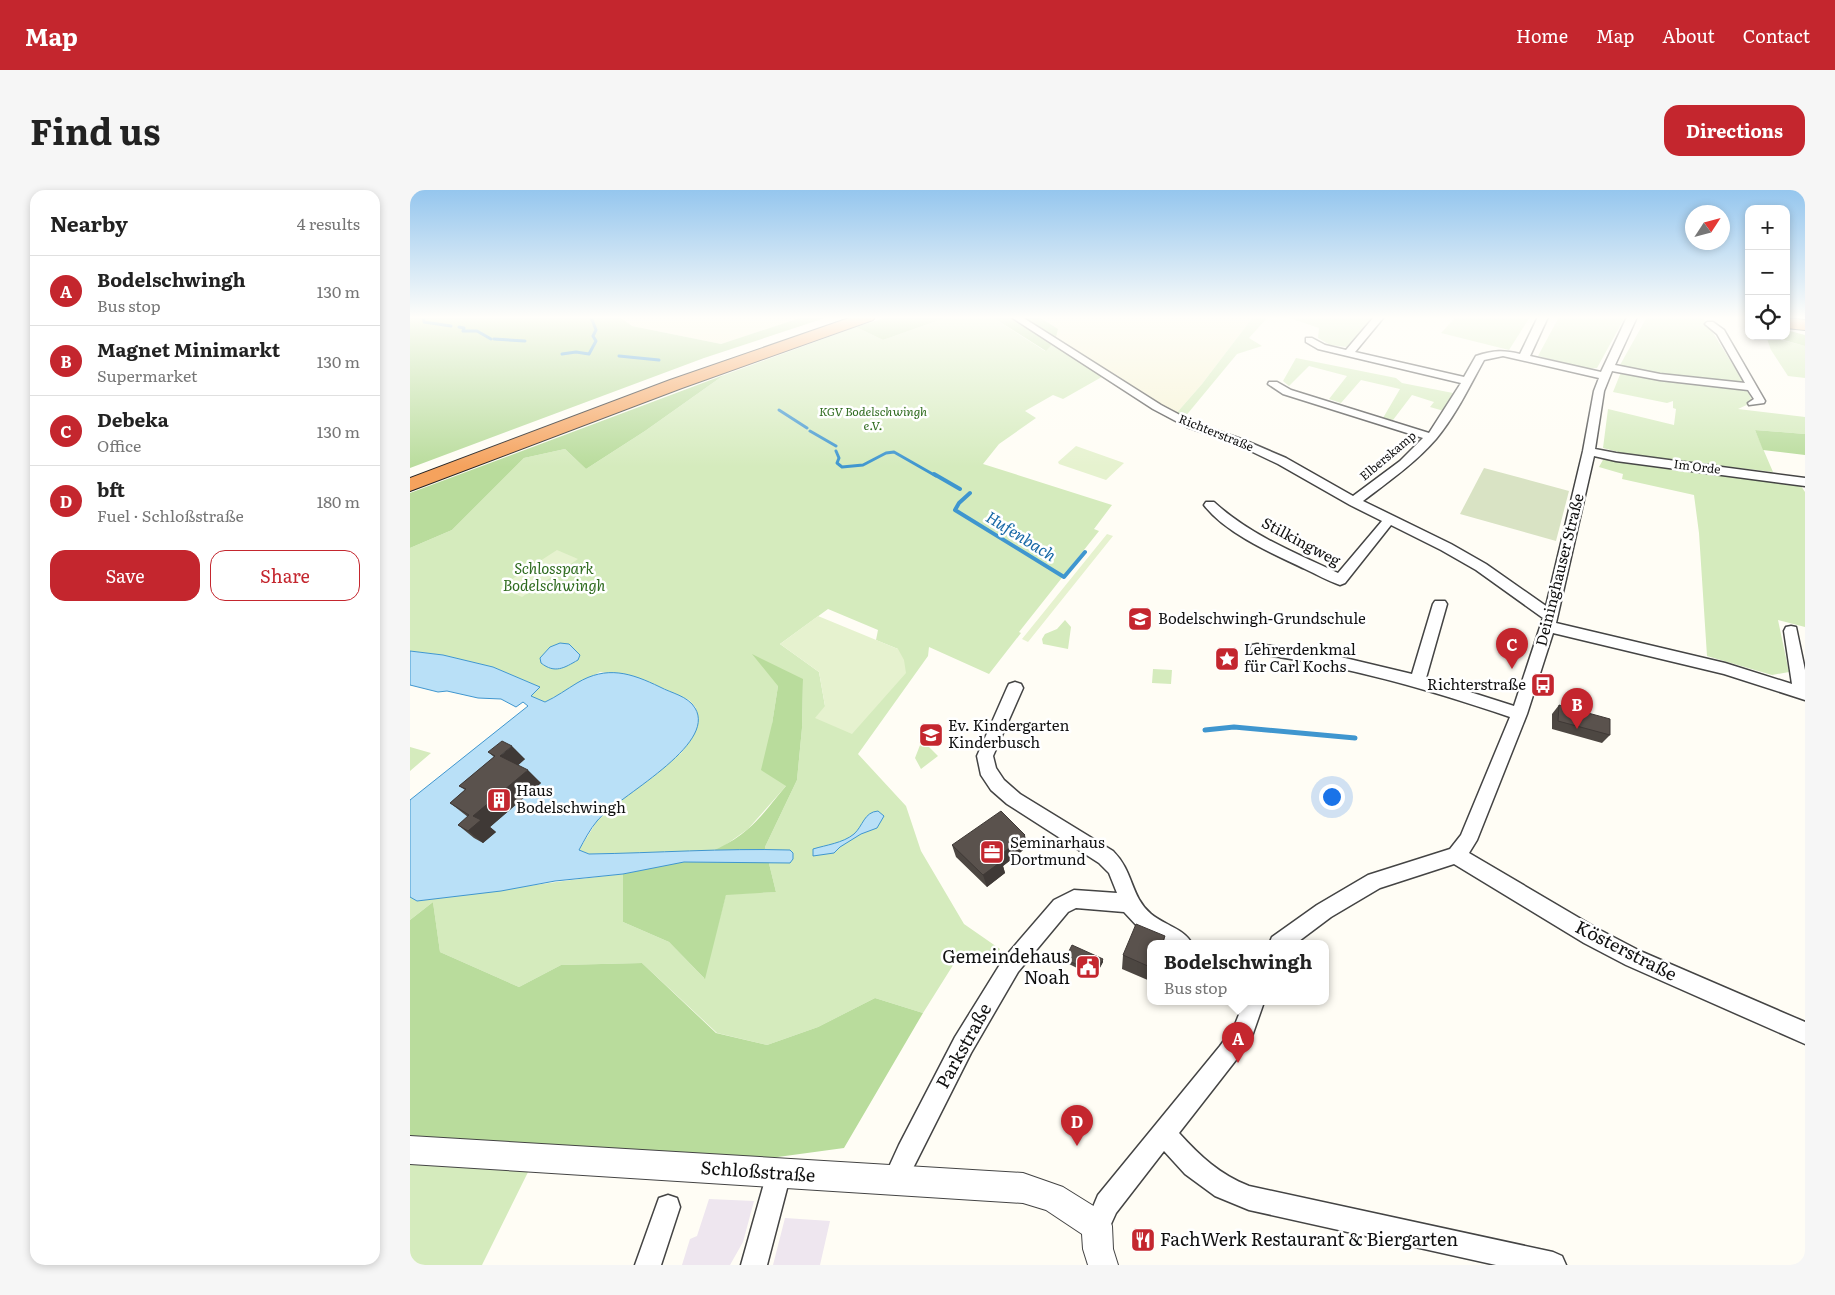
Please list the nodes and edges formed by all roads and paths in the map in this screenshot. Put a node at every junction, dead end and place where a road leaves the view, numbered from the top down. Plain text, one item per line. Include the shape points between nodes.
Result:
1 (696, 367) edge
2 (724, 367) edge
3 (1096, 367) edge
4 (1408, 367) edge
5 (1475, 367) edge
6 (1580, 367) edge
7 (1608, 367) edge
8 (1740, 367) edge
9 (1606, 372) junction
10 (1467, 381) junction
11 (1272, 384) dead end
12 (1752, 388) junction
13 (1753, 403) dead end
14 (1431, 437) junction
15 (1589, 451) junction
16 (410, 474) edge
17 (1805, 482) edge
18 (410, 485) edge
19 (1354, 502) junction
20 (1210, 505) dead end
21 (1389, 520) junction
22 (1440, 604) dead end
23 (1549, 621) junction
24 (1791, 631) dead end
25 (1257, 648) dead end
26 (1418, 680) junction
27 (1015, 688) dead end
28 (1803, 693) edge
29 (1519, 714) junction
30 (1456, 855) junction
31 (1129, 903) junction
32 (1175, 940) edge
33 (1284, 940) edge
34 (1253, 1005) edge
35 (1805, 1033) edge
36 (1164, 1134) junction
37 (410, 1150) edge
38 (906, 1153) joint
39 (779, 1173) junction
40 (895, 1180) junction
41 (668, 1207) dead end
42 (1097, 1226) junction
43 (648, 1265) edge
44 (754, 1265) edge
45 (1103, 1265) edge
46 (1553, 1265) edge

1 - 16 highway
2 - 18 highway
3 - 19 street, Richterstraße via 1191,425 1282,461
4 - 10 street
5 - 10 street, Elberskamp
6 - 9 street, Elberskamp
7 - 9 street, Deininghauser Straße
8 - 12 street
9 - 12 street
9 - 15 street, Deininghauser Straße via 1599,391
10 - 14 street, Elberskamp
11 - 14 street via 1287,392
12 - 13 street via 1760,401
14 - 19 street, Elberskamp
15 - 17 street, Im Orde
15 - 23 street, Deininghauser Straße
19 - 21 street, Richterstraße
20 - 21 street, Stilkingweg via 1221,517 1340,580
21 - 23 street, Richterstraße via 1474,563
22 - 26 street via 1442,622
23 - 28 street, Richterstraße
23 - 29 street, Deininghauser Straße
24 - 28 street, Richterstraße
25 - 26 street via 1301,653
26 - 29 street
27 - 31 street via 985,756 984,766 999,788 1020,805 1106,857 1122,878
29 - 30 street, Deininghauser Straße via 1468,840
30 - 33 street via 1375,881 1324,911
30 - 35 street, Kösterstraße via 1633,958
31 - 32 street via 1144,921
31 - 38 street, Parkstraße via 1074,899 1050,917 1011,965 963,1045
34 - 36 street via 1242,1034
36 - 42 street via 1107,1204
36 - 46 street via 1193,1166 1223,1188 1249,1198
37 - 39 street, Schloßstraße
38 - 40 street, Parkstraße
39 - 40 street, Schloßstraße
39 - 44 street
40 - 42 street, Schloßstraße via 1023,1188 1053,1197
41 - 43 street
42 - 45 street via 1098,1249

